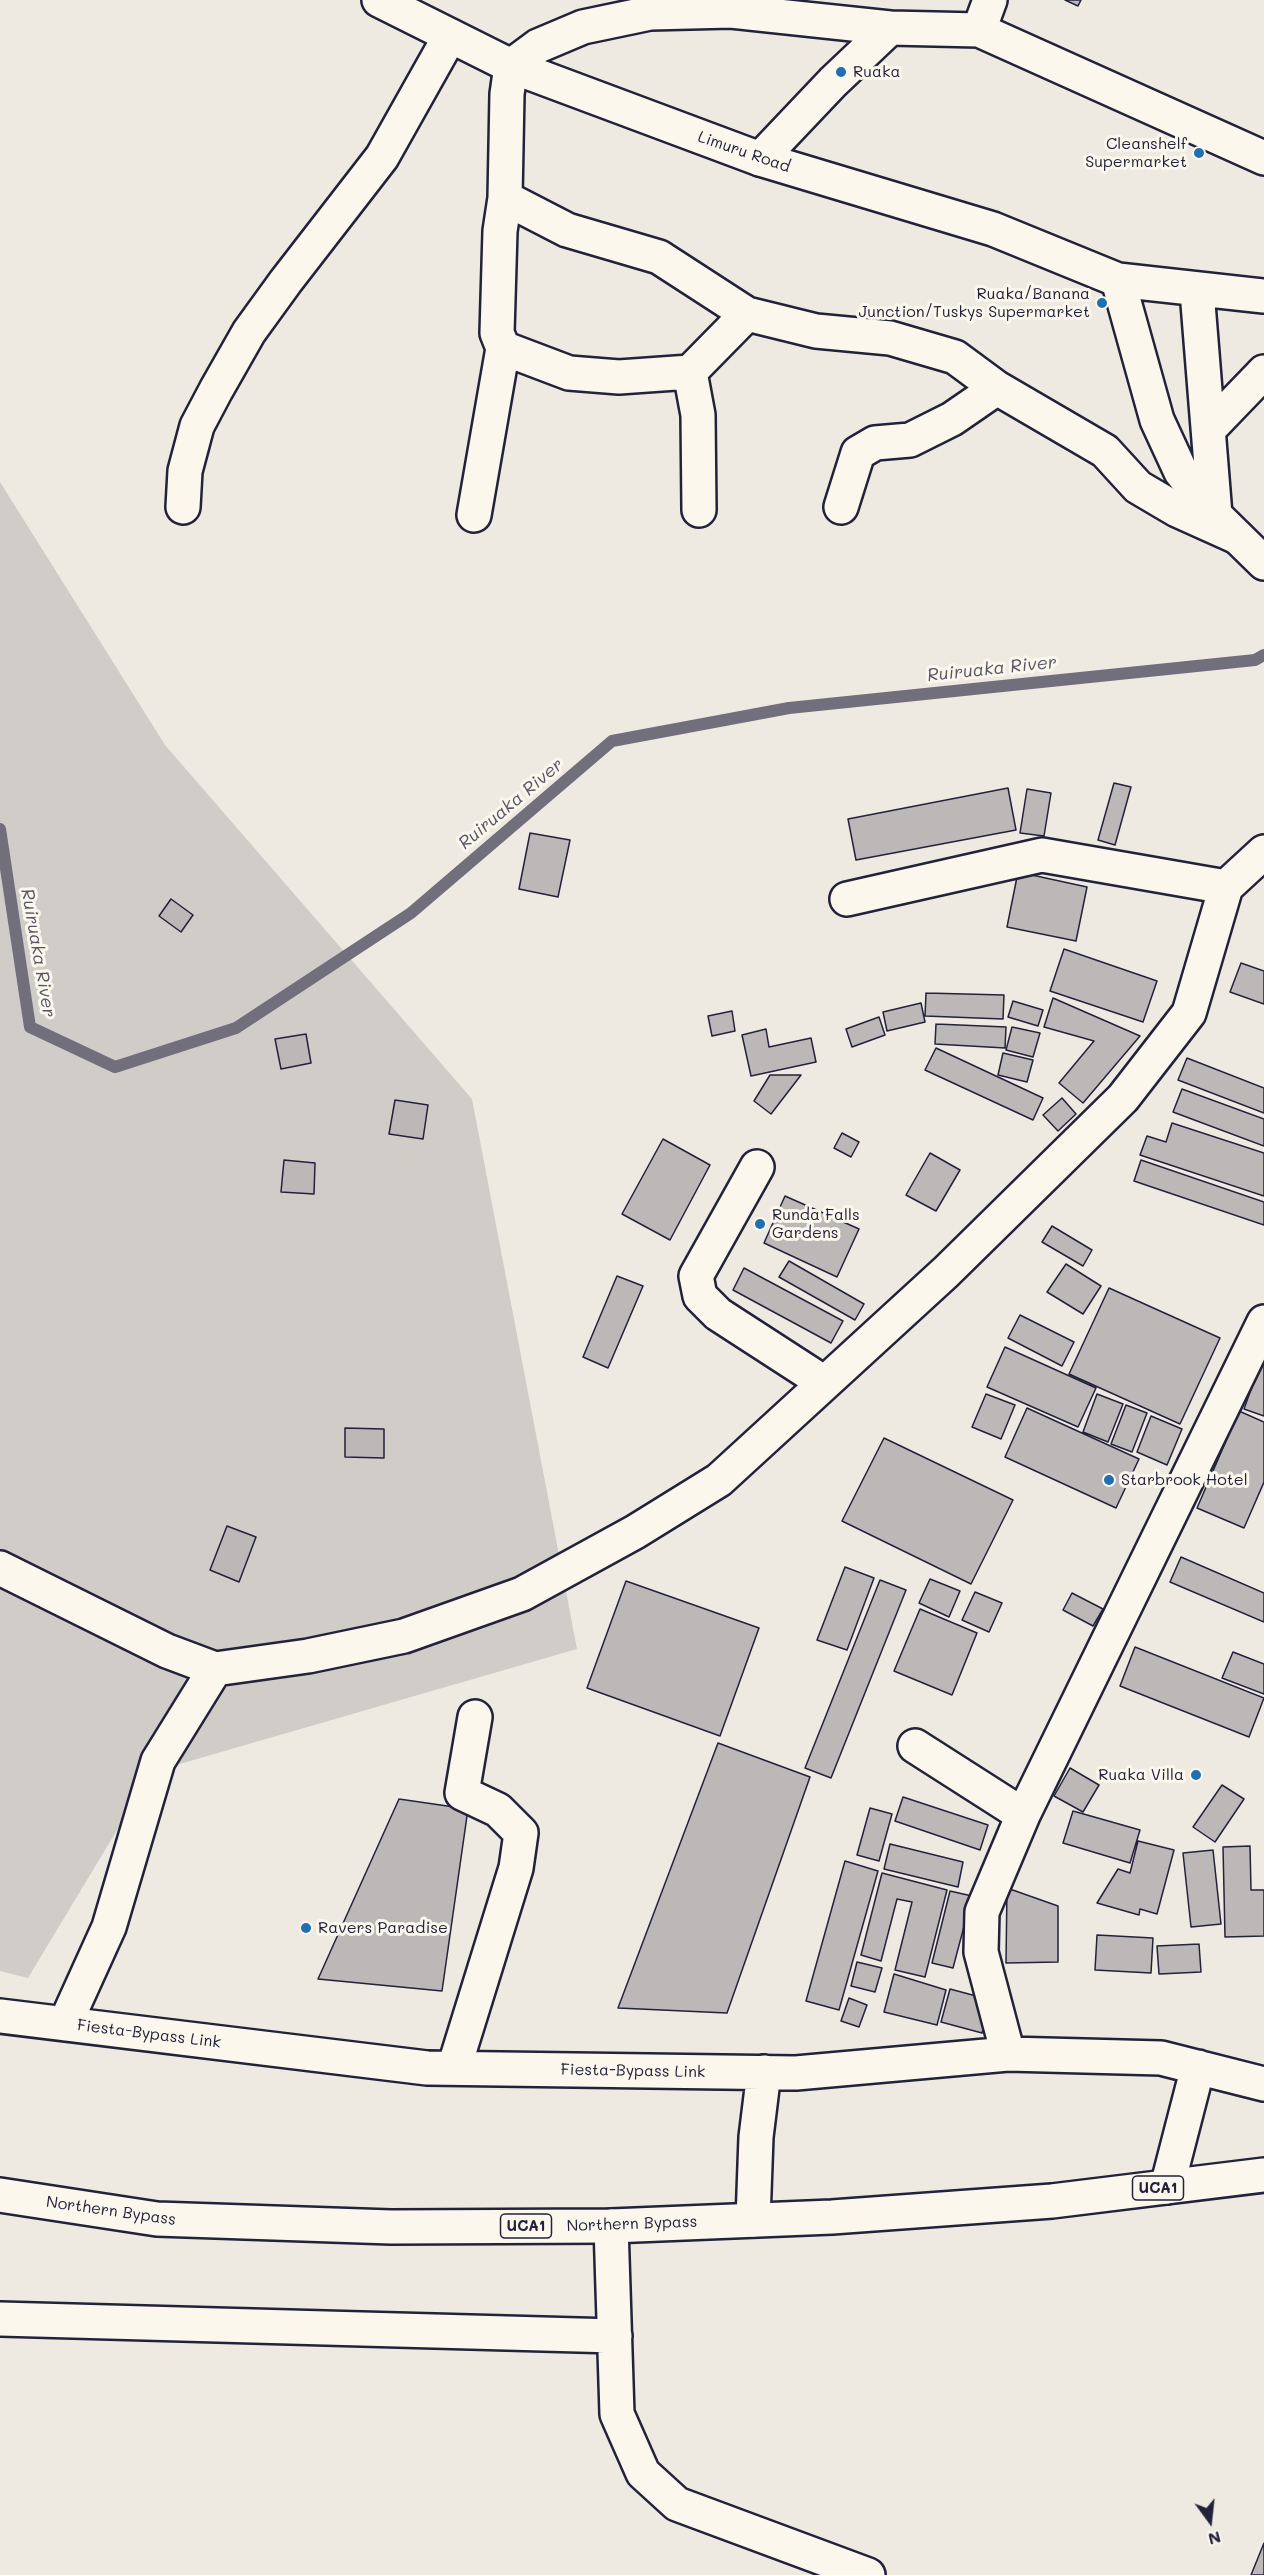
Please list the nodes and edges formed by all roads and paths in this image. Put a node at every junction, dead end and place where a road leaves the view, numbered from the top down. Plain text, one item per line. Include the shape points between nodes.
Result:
1 (380, 0) edge
2 (985, 15) edge
3 (890, 28) junction
4 (450, 36) junction
5 (511, 66) junction
6 (1264, 158) edge
7 (760, 159) junction
8 (505, 198) junction
9 (1118, 280) junction
10 (1197, 291) junction
11 (1264, 296) edge
12 (747, 314) junction
13 (503, 348) junction
14 (690, 372) junction
15 (1264, 372) edge
16 (997, 388) junction
17 (1210, 428) junction
18 (183, 507) dead end
19 (841, 507) dead end
20 (699, 510) dead end
21 (474, 515) dead end
22 (1226, 526) junction
23 (1264, 563) edge
24 (1264, 852) edge
25 (1226, 887) junction
26 (847, 899) dead end
27 (757, 1167) dead end
28 (1264, 1322) edge
29 (823, 1382) junction
30 (0, 1568) edge
31 (215, 1669) junction
32 (475, 1717) dead end
33 (915, 1746) dead end
34 (1023, 1815) junction
35 (0, 2016) edge
36 (64, 2024) junction
37 (1008, 2054) junction
38 (1198, 2067) junction
39 (454, 2068) junction
40 (764, 2072) junction
41 (1264, 2084) edge
42 (1264, 2175) edge
43 (1167, 2187) junction
44 (0, 2195) edge
45 (753, 2220) junction
46 (611, 2226) junction
47 (0, 2319) edge
48 (615, 2336) junction
49 (868, 2575) edge

1 - 4 street, Limuru Road
2 - 3 street
2 - 6 street
3 - 5 street via 731,11 650,13 583,27 538,46
3 - 7 street
4 - 5 street, Limuru Road
4 - 18 street via 382,158 279,290 216,390 197,426 185,471
5 - 7 street, Limuru Road
5 - 8 street
7 - 9 street, Limuru Road via 993,229
8 - 12 street via 567,230 659,257
8 - 13 street via 500,231 497,333
9 - 10 street, Limuru Road
9 - 22 street via 1157,420 1181,472
10 - 11 street, Limuru Road
10 - 17 street
12 - 14 street
12 - 16 street via 816,331 890,338 955,357
13 - 14 street via 569,373 619,377
13 - 21 street
14 - 20 street via 698,415
15 - 17 street
16 - 19 street via 952,419 910,440 875,442 858,453
16 - 22 street via 1105,451 1138,488 1177,510
17 - 22 street
22 - 23 street
24 - 25 street
25 - 26 street via 1042,855
25 - 29 street via 1189,1013 1123,1098 972,1247
27 - 29 street via 696,1276 700,1296 718,1314
28 - 34 street
29 - 31 street via 720,1480 522,1594 404,1636 308,1656
30 - 31 street via 167,1652
31 - 36 street via 158,1761 109,1927
32 - 39 street via 462,1793 498,1809 521,1833 516,1868
33 - 34 street
34 - 37 street via 981,1912 981,1952
35 - 36 street, Fiesta-Bypass Link
36 - 39 street, Fiesta-Bypass Link via 426,2068
37 - 38 street, Fiesta-Bypass Link via 1161,2058
37 - 40 street, Fiesta-Bypass Link via 796,2073
38 - 41 street, Fiesta-Bypass Link
38 - 43 street
39 - 40 street, Fiesta-Bypass Link
40 - 45 street via 756,2137
42 - 43 street, Northern Bypass / UCA1
43 - 45 street, Northern Bypass / UCA1 via 1053,2200
44 - 46 street, Northern Bypass / UCA1 via 157,2219 391,2227
45 - 46 street, Northern Bypass / UCA1
46 - 48 street
47 - 48 street
48 - 49 street via 618,2414 643,2473 677,2504

